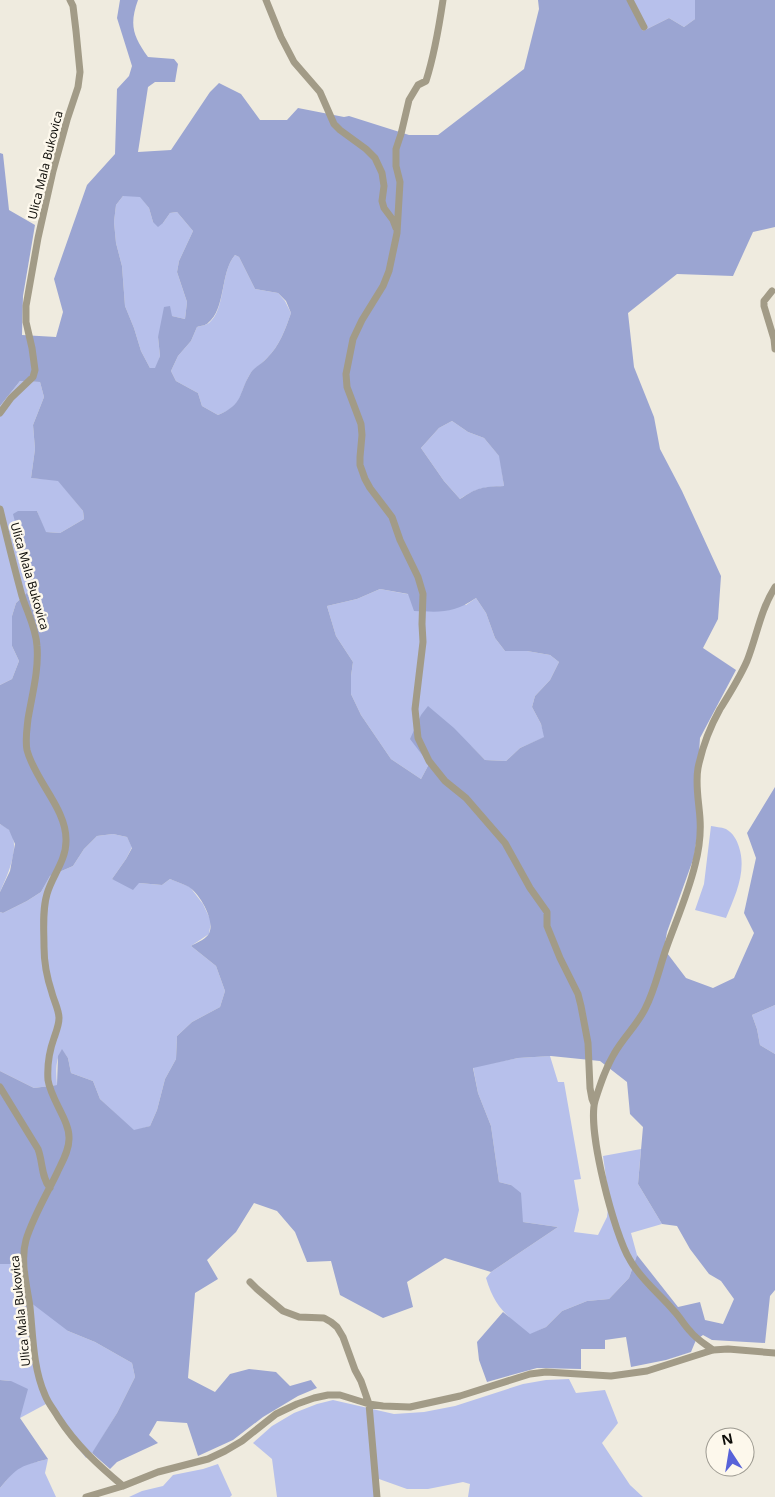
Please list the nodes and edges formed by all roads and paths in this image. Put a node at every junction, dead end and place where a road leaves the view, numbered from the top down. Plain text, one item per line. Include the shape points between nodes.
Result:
1 (70, 0) edge
2 (266, 0) edge
3 (443, 0) edge
4 (630, 0) edge
5 (644, 27) dead end
6 (397, 233) junction
7 (772, 290) dead end
8 (775, 349) edge
9 (0, 413) edge
10 (0, 509) edge
11 (775, 586) edge
12 (0, 1088) edge
13 (594, 1104) junction
14 (50, 1188) junction
15 (250, 1282) dead end
16 (712, 1350) junction
17 (775, 1353) edge
18 (369, 1404) junction
19 (123, 1486) junction
20 (86, 1497) edge
21 (377, 1497) edge

1 - 9 street, Ulica Mala Bukovica via 80,72 38,238 26,306 35,370
2 - 6 street via 294,62 320,92 334,124 375,158 382,173 384,208
3 - 6 street via 429,74 426,82 418,85 408,100 396,148 400,182
4 - 5 street
6 - 13 street via 389,271 353,339 346,374 347,387 361,424 360,457 365,479 392,517 423,594 423,642 415,709 418,738 429,761 445,781 466,798 500,836 547,912 546,926 581,1006
7 - 8 street via 764,306
10 - 14 street, Ulica Mala Bukovica via 37,644 27,749 64,824 67,840 65,854 49,887 44,913 46,971 59,1011 49,1054 48,1080 69,1141
11 - 13 street via 738,682 719,711 701,755 697,791 700,841 681,912 644,1011 614,1053
12 - 14 street via 38,1148 44,1178
13 - 16 street via 603,1179 628,1258 690,1331
14 - 19 street, Ulica Mala Bukovica via 24,1249 38,1373 44,1394 68,1432 91,1459
15 - 18 street via 292,1316 324,1318 337,1327
16 - 17 street
16 - 18 street via 627,1375 546,1372 433,1403 396,1407
18 - 19 street via 340,1395 314,1398 276,1414 242,1441 208,1459 158,1472
18 - 21 street
19 - 20 street

